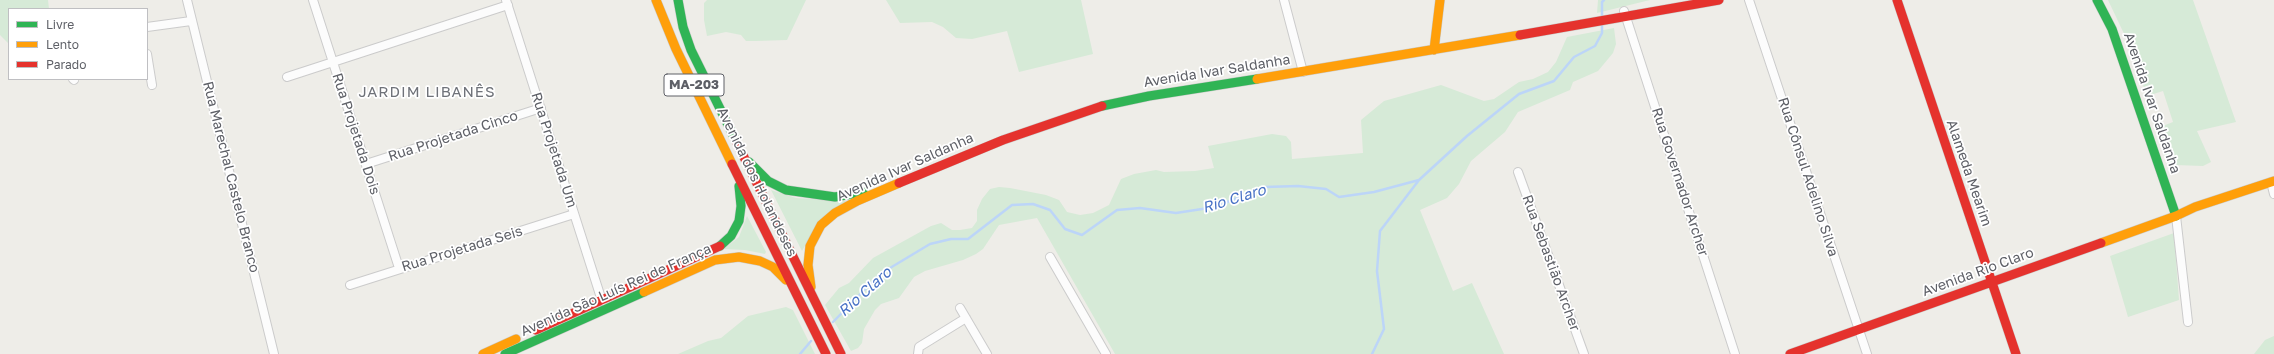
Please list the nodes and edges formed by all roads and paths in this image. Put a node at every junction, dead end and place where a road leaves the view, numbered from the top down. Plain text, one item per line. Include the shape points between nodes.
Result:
1 (187, 0) edge
2 (313, 0) edge
3 (656, 0) edge
4 (678, 0) edge
5 (1284, 0) edge
6 (1440, 0) edge
7 (1682, 0) edge
8 (1719, 0) edge
9 (1749, 0) edge
10 (1897, 0) edge
11 (2097, 0) edge
12 (507, 2) edge
13 (1625, 14) junction
14 (191, 21) junction
15 (148, 27) edge
16 (1434, 47) junction
17 (148, 60) edge
18 (333, 62) junction
19 (1302, 69) junction
20 (287, 78) dead end
21 (152, 85) dead end
22 (541, 108) junction
23 (740, 151) junction
24 (366, 164) junction
25 (735, 168) junction
26 (1518, 172) dead end
27 (2273, 186) edge
28 (574, 214) junction
29 (2176, 216) junction
30 (1050, 257) dead end
31 (399, 268) junction
32 (1991, 282) junction
33 (350, 285) dead end
34 (602, 301) junction
35 (815, 303) junction
36 (960, 308) dead end
37 (808, 317) junction
38 (966, 318) junction
39 (2188, 322) dead end
40 (1859, 330) junction
41 (274, 354) edge
42 (483, 354) edge
43 (505, 354) edge
44 (826, 354) edge
45 (841, 354) edge
46 (918, 354) edge
47 (987, 354) edge
48 (1106, 354) edge
49 (1584, 354) edge
50 (1736, 354) edge
51 (1790, 354) edge
52 (1867, 354) edge
53 (2016, 354) edge

1 - 14 street, Rua Marechal Castelo Branco
2 - 18 street, Rua Projetada Dois
3 - 25 main road, Avenida dos Holandeses / MA-203 via 676,49
4 - 23 main road, Avenida dos Holandeses / MA-203 via 691,50
5 - 19 street
6 - 16 main road
7 - 13 main road, Avenida Ivar Saldanha
8 - 13 main road, Avenida Ivar Saldanha
9 - 40 street, Rua Cônsul Adelino Silva
10 - 32 main road, Alameda Mearim
11 - 29 main road, Avenida Ivar Saldanha via 2112,29
12 - 18 street
12 - 22 street, Rua Projetada Um
13 - 16 main road, Avenida Ivar Saldanha
13 - 50 street, Rua Governador Archer
14 - 15 street
14 - 41 street, Rua Marechal Castelo Branco via 257,277
16 - 19 main road, Avenida Ivar Saldanha
17 - 21 street
18 - 20 street
18 - 24 street, Rua Projetada Dois
19 - 23 main road, Avenida Ivar Saldanha via 1112,98 1062,112 1001,133 849,196 813,195 779,188 757,171
19 - 35 main road, Avenida Ivar Saldanha via 1112,103 1003,140 850,204 824,223 812,241 808,265
22 - 24 street, Rua Projetada Cinco
22 - 28 street, Rua Projetada Um
23 - 35 main road, Avenida dos Holandeses / MA-203
24 - 31 street, Rua Projetada Dois
25 - 34 main road, Avenida São Luís Rei de França via 741,211 737,226 728,240 716,249
25 - 37 main road, Avenida dos Holandeses / MA-203
26 - 49 street, Rua Sebastião Archer
27 - 29 main road, Avenida Rio Claro via 2196,213
28 - 31 street, Rua Projetada Seis
28 - 34 street, Rua Projetada Um
29 - 32 main road, Avenida Rio Claro
29 - 39 street
30 - 48 street
31 - 33 street, Rua Projetada Seis
32 - 40 main road, Avenida Rio Claro
32 - 53 main road, Alameda Mearim
34 - 42 main road, Avenida São Luís Rei de França
35 - 45 main road, Avenida dos Holandeses / MA-203
36 - 38 street
37 - 43 main road, Avenida São Luís Rei de França via 786,280 773,267 754,260 727,258 710,262
37 - 44 main road, Avenida dos Holandeses / MA-203
38 - 46 street via 919,347
38 - 47 street
40 - 51 main road, Avenida Rio Claro
40 - 52 street, Rua Cônsul Adelino Silva

